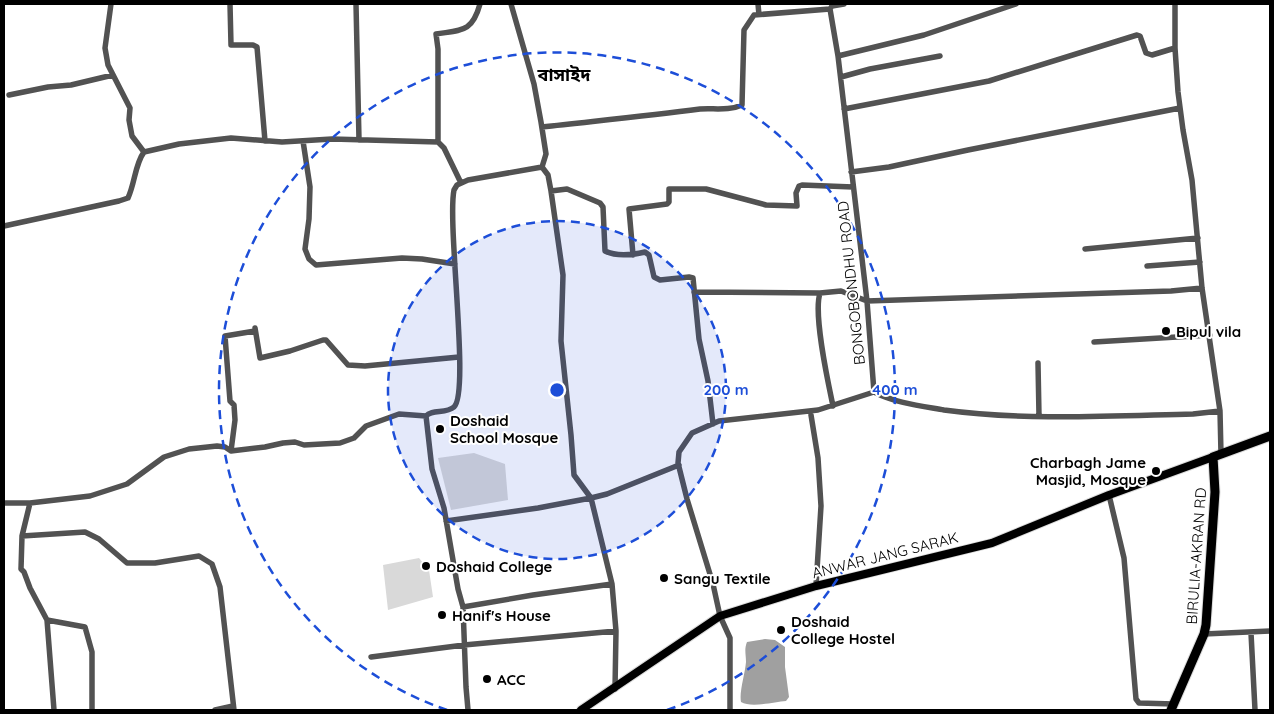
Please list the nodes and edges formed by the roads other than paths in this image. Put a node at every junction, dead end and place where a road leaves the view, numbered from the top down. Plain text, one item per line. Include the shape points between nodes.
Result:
1 (111, 4) edge
2 (230, 4) edge
3 (356, 4) edge
4 (480, 4) edge
5 (511, 4) edge
6 (758, 4) edge
7 (844, 4) edge
8 (1016, 4) edge
9 (1175, 4) edge
10 (830, 9) junction
11 (759, 15) junction
12 (1175, 48) junction
13 (838, 56) junction
14 (940, 56) dead end
15 (113, 75) junction
16 (841, 77) junction
17 (9, 95) dead end
18 (1180, 108) junction
19 (844, 109) junction
20 (542, 127) junction
21 (359, 140) junction
22 (265, 141) junction
23 (303, 141) junction
24 (438, 142) junction
25 (144, 152) junction
26 (542, 167) junction
27 (851, 172) junction
28 (461, 183) junction
29 (853, 187) junction
30 (551, 191) junction
31 (4, 226) edge
32 (1198, 238) junction
33 (1085, 249) dead end
34 (633, 254) junction
35 (1200, 262) junction
36 (455, 264) junction
37 (1147, 266) dead end
38 (1202, 288) junction
39 (694, 292) junction
40 (820, 294) junction
41 (867, 301) junction
42 (1210, 335) junction
43 (1094, 342) dead end
44 (459, 357) junction
45 (1038, 363) dead end
46 (874, 392) junction
47 (833, 406) junction
48 (1220, 411) junction
49 (811, 415) dead end
50 (426, 416) junction
51 (1039, 416) junction
52 (713, 424) junction
53 (1270, 436) edge
54 (231, 451) junction
55 (1217, 456) junction
56 (679, 465) junction
57 (1109, 495) junction
58 (591, 498) junction
59 (4, 503) edge
60 (30, 503) junction
61 (446, 521) junction
62 (22, 536) junction
63 (612, 584) junction
64 (816, 586) junction
65 (463, 607) junction
66 (720, 616) junction
67 (47, 620) junction
68 (616, 631) junction
69 (1270, 631) edge
70 (1251, 632) junction
71 (1204, 634) junction
72 (464, 644) junction
73 (370, 656) dead end
74 (615, 688) junction
75 (1172, 707) edge
76 (234, 708) edge
77 (54, 710) edge
78 (92, 710) edge
79 (215, 710) edge
80 (468, 710) edge
81 (581, 710) edge
82 (730, 710) edge
83 (1255, 710) edge

1 - 15 street via 105,48
2 - 22 street via 231,45 257,47
3 - 21 street
4 - 24 street via 469,26 458,32 436,34
5 - 20 street via 534,84
6 - 11 street
7 - 10 street
8 - 13 street via 924,35
9 - 12 street
10 - 11 street
10 - 13 street, BONGOBONDHU ROAD
11 - 20 street via 754,15 744,30 742,105 734,109 709,108
12 - 18 street
12 - 19 street via 1152,55 1146,53 1140,36 1136,35 989,81
13 - 16 street, BONGOBONDHU ROAD
14 - 16 street
15 - 17 street
15 - 25 street via 128,100 132,136
16 - 19 street, BONGOBONDHU ROAD
18 - 27 street
18 - 32 street
19 - 27 street, BONGOBONDHU ROAD
20 - 26 street via 546,154
21 - 23 street
21 - 24 street
22 - 23 street
22 - 25 street via 231,138
23 - 36 street via 310,187 305,248 309,259 316,265 402,258
24 - 28 street
25 - 31 street via 128,198
26 - 28 street
26 - 30 street via 548,175
27 - 29 street, BONGOBONDHU ROAD
28 - 36 street via 453,196
29 - 34 street via 802,185 796,193 796,206 766,205 706,189 669,189 667,204 629,209
29 - 41 street, BONGOBONDHU ROAD
30 - 34 street via 567,189 600,203 603,207 605,252
30 - 58 street via 563,274 561,341 574,475
32 - 33 street
32 - 35 street
34 - 39 street via 645,252 649,255 654,277 660,280 694,278
35 - 37 street
35 - 38 street
36 - 44 street
38 - 41 street
38 - 42 street
39 - 40 street
39 - 52 street via 698,338
40 - 41 street via 841,291
40 - 47 street via 818,309 822,345
41 - 46 street, BONGOBONDHU ROAD
42 - 43 street
42 - 48 street
44 - 50 street via 455,406
44 - 54 street via 352,366 323,340 260,358 255,329 225,336 230,401 234,405 235,420
45 - 51 street
46 - 47 street
46 - 51 street via 885,398 943,409
47 - 52 street
48 - 51 street
48 - 55 street
49 - 64 street via 821,506
50 - 54 street via 399,414 366,426 354,438 340,443 304,445 295,442
50 - 61 street via 432,469
52 - 56 street via 692,433 679,452
53 - 55 highway
54 - 60 street via 225,447 206,446 189,449 164,457 127,484 90,496
55 - 57 main road, ANWAR JANG SARAK
55 - 71 highway, BIRULIA-AKRAN RD
56 - 58 street
56 - 66 street
57 - 64 main road, ANWAR JANG SARAK via 992,543
57 - 75 street via 1124,558 1136,699 1139,703
58 - 61 street
58 - 63 street
59 - 60 street
60 - 62 street
61 - 65 street
62 - 67 street via 21,569
62 - 76 street via 85,532 99,539 127,563 155,563 199,556 212,564 220,587
63 - 65 street
63 - 68 street
64 - 66 main road, ANWAR JANG SARAK
65 - 72 street
66 - 74 main road, ANWAR JANG SARAK
66 - 82 street via 730,638
67 - 77 street
67 - 78 street via 86,627 92,652
68 - 72 street
68 - 74 street
69 - 70 street
70 - 71 street
70 - 83 street
71 - 75 highway, BIRULIA-AKRAN RD
72 - 73 street
72 - 80 street
74 - 81 main road, ANWAR JANG SARAK
76 - 79 street

